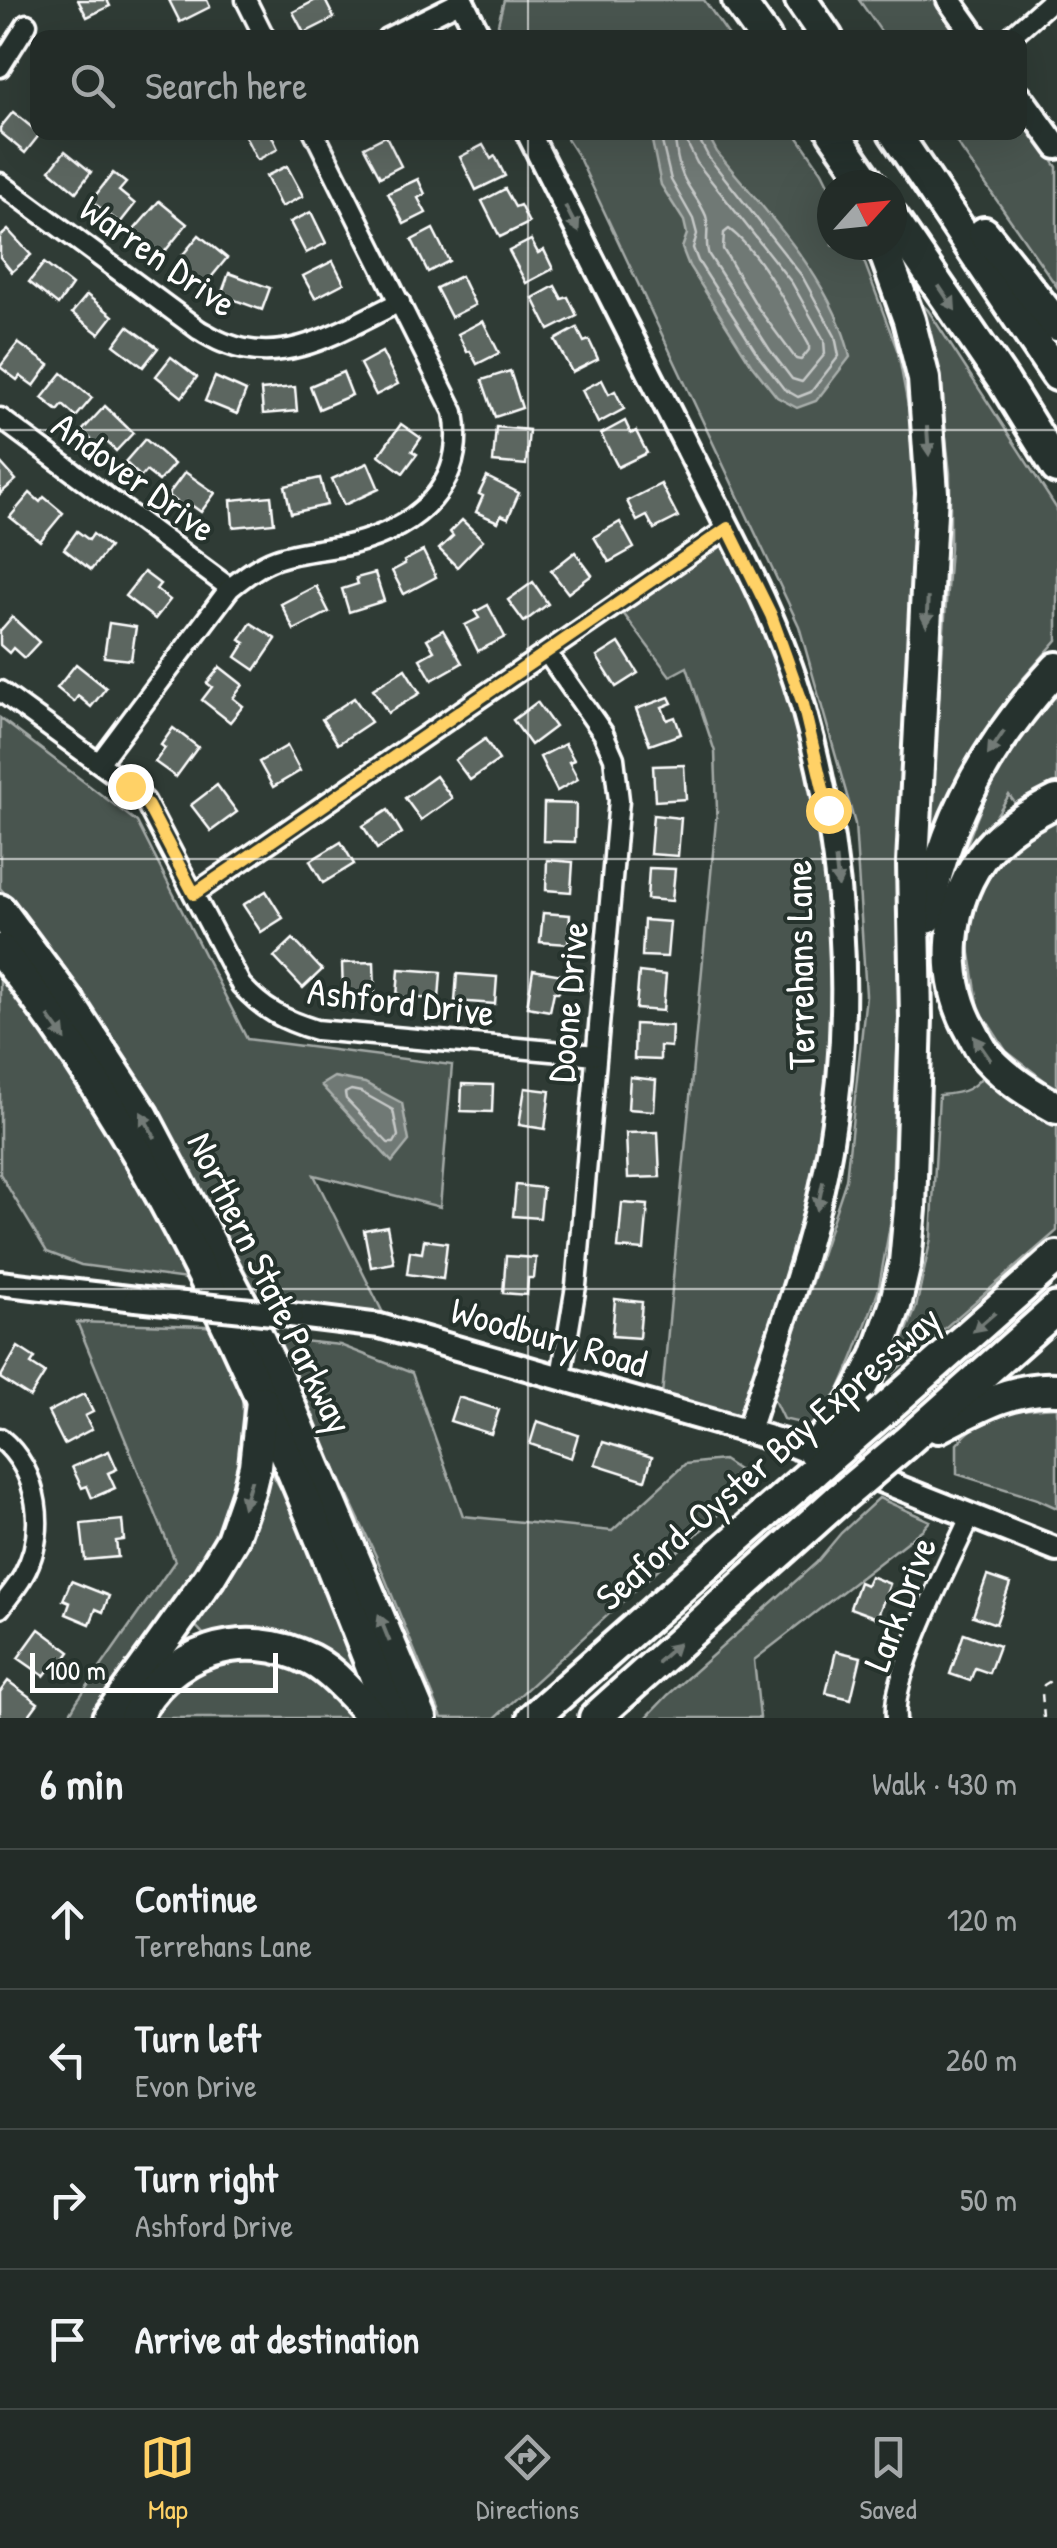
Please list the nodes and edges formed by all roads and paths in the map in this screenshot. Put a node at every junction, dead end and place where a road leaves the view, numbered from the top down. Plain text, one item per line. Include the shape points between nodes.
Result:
1 (246, 0) edge
2 (462, 0) edge
3 (738, 0) edge
4 (948, 0) edge
5 (1052, 0) edge
6 (26, 24) dead end
7 (261, 30) edge
8 (403, 30) edge
9 (476, 30) edge
10 (759, 30) edge
11 (970, 30) edge
12 (1018, 30) edge
13 (0, 67) edge
14 (1027, 106) edge
15 (318, 140) edge
16 (532, 140) edge
17 (838, 140) edge
18 (899, 140) edge
19 (911, 140) edge
20 (1057, 147) edge
21 (858, 170) edge
22 (0, 183) edge
23 (907, 240) edge
24 (887, 260) edge
25 (400, 302) junction
26 (1057, 325) edge
27 (1057, 376) edge
28 (0, 418) edge
29 (1057, 468) edge
30 (728, 528) junction
31 (230, 588) junction
32 (547, 652) junction
33 (1057, 668) edge
34 (0, 691) edge
35 (99, 763) junction
36 (1057, 801) edge
37 (194, 894) junction
38 (0, 910) edge
39 (0, 950) edge
40 (916, 1018) junction
41 (596, 1055) junction
42 (1057, 1108) edge
43 (1057, 1257) edge
44 (0, 1283) edge
45 (1057, 1308) edge
46 (561, 1376) junction
47 (1057, 1389) edge
48 (262, 1398) junction
49 (748, 1431) junction
50 (0, 1438) edge
51 (904, 1444) junction
52 (759, 1510) junction
53 (970, 1515) junction
54 (1057, 1550) edge
55 (0, 1608) edge
56 (1057, 1677) edge
57 (108, 1718) edge
58 (135, 1718) edge
59 (373, 1718) edge
60 (392, 1718) edge
61 (421, 1718) edge
62 (532, 1718) edge
63 (595, 1718) edge
64 (896, 1718) edge
65 (1044, 1718) edge

1 - 7 street
2 - 8 street
2 - 9 main road
3 - 10 highway
4 - 11 main road
5 - 12 street
6 - 13 street
14 - 20 main road
15 - 25 street
16 -> 30 main road, Terrehans Lane
17 - 21 highway
18 - 27 highway
19 - 26 highway
22 - 25 street, Warren Drive via 198,330 230,346 265,352 302,348
23 -> 29 highway
24 -> 40 highway via 924,379 932,493 914,863
25 - 31 street via 457,430 456,452 432,502 382,534 274,560
28 - 31 street, Andover Drive
30 - 32 street
30 -> 49 main road, Terrehans Lane via 771,615 803,704 828,810 844,1017 830,1150 813,1228
31 - 35 street
32 - 37 street
32 - 41 street, Doone Drive via 603,733 618,783
33 -> 40 highway via 992,748 964,798 931,893
34 - 35 street, Ashford Drive
35 - 37 street, Ashford Drive via 145,801
42 -> 36 highway via 1022,1089 985,1056 964,1018 952,975 952,932 964,888 986,851 1017,821
37 - 41 street, Ashford Drive via 240,984 287,1021 340,1033
61 -> 38 highway, Northern State Parkway via 282,1390 144,1116
39 -> 48 highway, Northern State Parkway via 71,1047 148,1174
40 - 52 highway, bridge via 910,1209 895,1306 852,1404
41 - 46 street, Doone Drive via 576,1286
43 -> 52 highway, Seaford-Oyster Bay Expressway, bridge
44 - 46 main road, Woodbury Road, bridge via 380,1326
45 - 51 highway, Seaford-Oyster Bay Expressway
46 - 49 main road, Woodbury Road
47 - 51 highway via 1002,1396
48 -> 57 highway via 249,1491 232,1540
48 - 60 highway, Northern State Parkway
49 - 53 main road, Woodbury Road
50 - 55 street via 22,1465 38,1522 24,1575
63 -> 51 highway, Seaford-Oyster Bay Expressway, bridge
52 - 62 highway, Seaford-Oyster Bay Expressway
53 - 54 main road, Woodbury Road
53 - 64 street, Lark Drive via 904,1670
56 - 65 path via 1044,1685
58 - 59 highway via 185,1661 248,1644 315,1661

